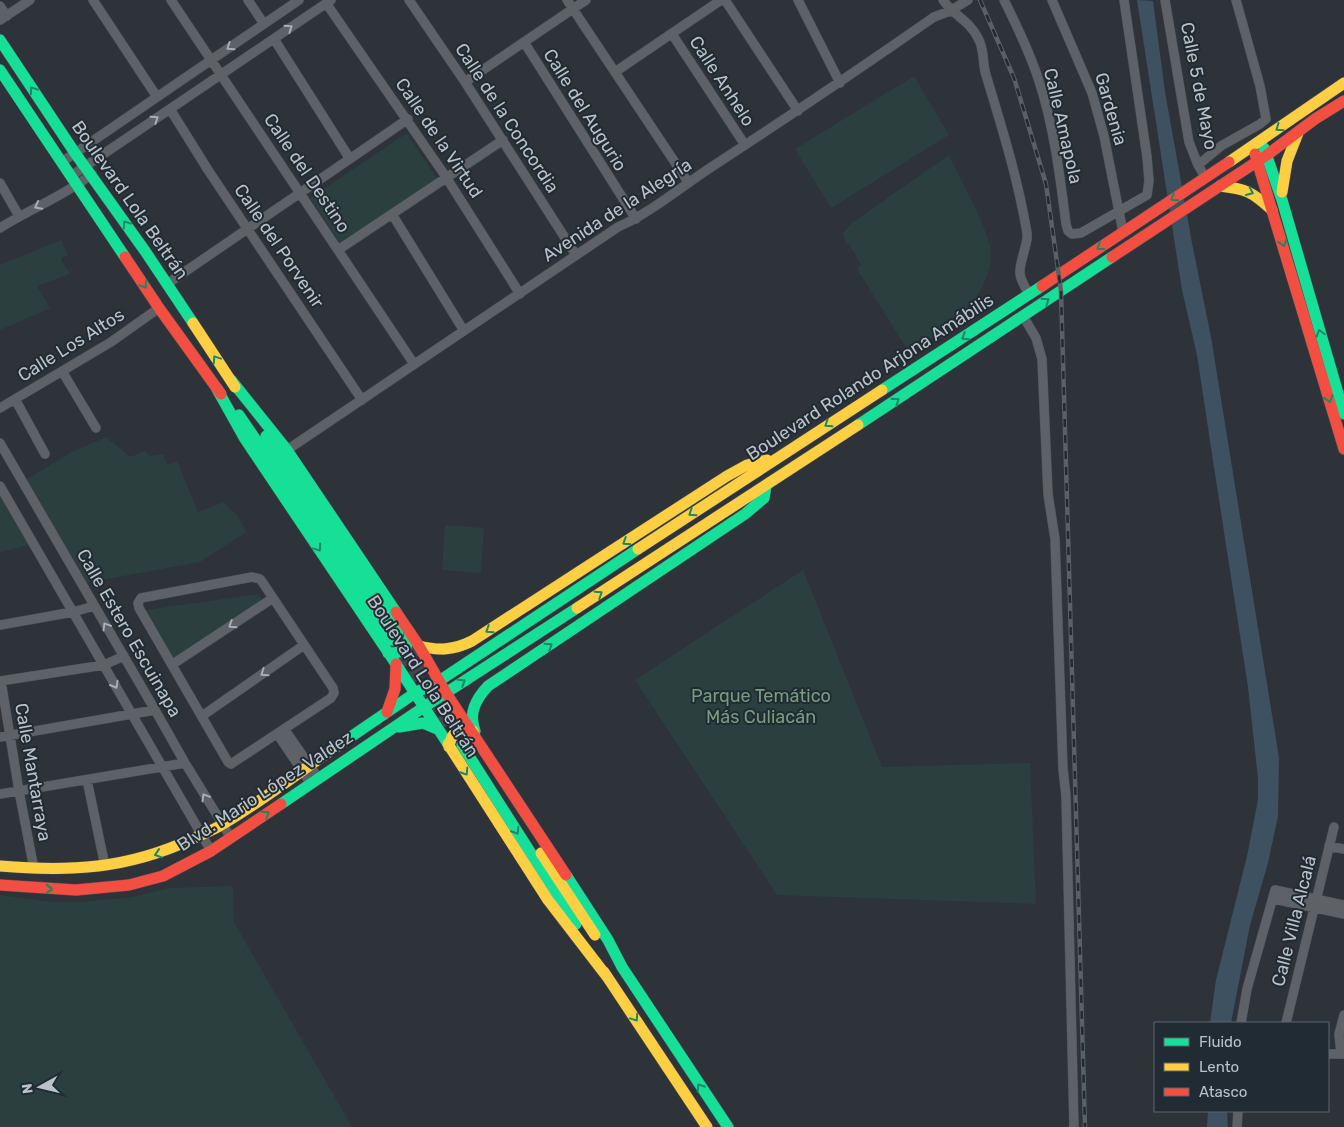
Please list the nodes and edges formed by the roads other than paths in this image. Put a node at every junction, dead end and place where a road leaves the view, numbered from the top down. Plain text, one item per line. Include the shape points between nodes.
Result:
1 (30, 0) edge
2 (93, 0) edge
3 (171, 0) edge
4 (248, 0) edge
5 (299, 0) edge
6 (409, 0) edge
7 (567, 0) edge
8 (586, 0) edge
9 (723, 0) edge
10 (798, 0) edge
11 (943, 0) edge
12 (968, 0) edge
13 (1004, 0) edge
14 (1052, 0) edge
15 (1124, 0) edge
16 (1165, 0) edge
17 (1236, 0) edge
18 (329, 2) edge
19 (0, 6) edge
20 (573, 9) junction
21 (950, 10) junction
22 (3, 18) edge
23 (264, 24) junction
24 (672, 34) junction
25 (274, 39) junction
26 (0, 40) edge
27 (524, 42) junction
28 (212, 60) junction
29 (0, 70) edge
30 (615, 72) junction
31 (222, 74) junction
32 (465, 82) junction
33 (840, 83) junction
34 (1344, 83) edge
35 (156, 97) junction
36 (1344, 102) edge
37 (170, 109) junction
38 (798, 111) junction
39 (124, 119) junction
40 (408, 119) junction
41 (1300, 130) junction
42 (134, 134) junction
43 (503, 140) junction
44 (1257, 143) junction
45 (744, 145) junction
46 (75, 152) junction
47 (1262, 158) junction
48 (350, 159) junction
49 (62, 162) junction
50 (1198, 164) junction
51 (88, 170) junction
52 (446, 177) junction
53 (1205, 177) junction
54 (74, 181) junction
55 (688, 182) junction
56 (0, 183) edge
57 (1220, 186) junction
58 (301, 192) junction
59 (1282, 200) junction
60 (1118, 211) junction
61 (392, 214) junction
62 (19, 216) junction
63 (1279, 216) junction
64 (636, 219) junction
65 (0, 228) edge
66 (247, 229) junction
67 (1123, 232) junction
68 (338, 250) junction
69 (576, 255) junction
70 (167, 284) junction
71 (520, 294) junction
72 (1029, 294) junction
73 (159, 308) junction
74 (1023, 316) junction
75 (464, 331) junction
76 (414, 364) junction
77 (62, 371) junction
78 (231, 380) junction
79 (216, 389) junction
80 (1341, 395) edge
81 (15, 399) junction
82 (362, 400) junction
83 (0, 408) edge
84 (1344, 414) edge
85 (96, 428) dead end
86 (0, 443) edge
87 (1344, 449) edge
88 (287, 450) junction
89 (45, 454) dead end
90 (774, 459) junction
91 (0, 486) edge
92 (766, 486) junction
93 (273, 598) junction
94 (94, 606) junction
95 (74, 612) junction
96 (0, 625) edge
97 (400, 635) junction
98 (304, 645) junction
99 (419, 646) junction
100 (388, 653) junction
101 (124, 656) junction
102 (173, 664) junction
103 (396, 664) junction
104 (104, 665) junction
105 (1, 681) edge
106 (439, 681) junction
107 (446, 693) junction
108 (413, 694) junction
109 (423, 708) junction
110 (156, 710) junction
111 (386, 712) junction
112 (132, 714) junction
113 (202, 716) junction
114 (392, 729) junction
115 (437, 729) junction
116 (281, 732) junction
117 (10, 735) junction
118 (0, 737) edge
119 (471, 740) junction
120 (449, 747) junction
121 (185, 763) junction
122 (164, 767) junction
123 (305, 767) junction
124 (87, 780) junction
125 (315, 782) junction
126 (19, 791) junction
127 (0, 794) edge
128 (222, 825) junction
129 (1334, 827) dead end
130 (203, 835) junction
131 (231, 838) junction
132 (1329, 846) junction
133 (1344, 850) edge
134 (211, 851) junction
135 (0, 866) edge
136 (105, 866) junction
137 (34, 869) junction
138 (0, 885) edge
139 (1315, 903) junction
140 (1344, 905) edge
141 (1344, 914) edge
142 (608, 978) junction
143 (1344, 1015) edge
144 (1241, 1022) edge
145 (1286, 1022) edge
146 (1329, 1054) edge
147 (1342, 1054) edge
148 (1238, 1112) edge
149 (707, 1127) edge
150 (728, 1127) edge
151 (1074, 1127) edge
152 (1238, 1127) edge

1 - 22 street
2 - 35 street
3 - 28 street, Calle del Destino
4 - 23 street
5 - 23 street
6 - 32 street, Calle de la Concordia
7 - 20 street
8 - 20 street
9 - 24 street
9 - 38 street
10 - 33 street
11 - 21 street
12 - 21 street, Avenida de la Alegría
13 - 60 street, Calle Amapola via 1042,90 1068,231 1081,233
14 - 60 street, Gardenia via 1092,93
15 - 60 street via 1149,181 1147,195
16 - 50 street, Calle 5 de Mayo via 1189,142
17 - 50 street via 1266,115 1263,121
25 -> 18 street
18 - 40 street, Calle de la Virtud
19 - 22 street
20 - 27 street
20 - 30 street
21 - 33 street, Avenida de la Alegría via 934,17
21 - 72 street via 966,21 984,52 985,72 1016,176 1028,236 1019,268 1020,280
23 -> 28 street
24 - 30 street
24 - 45 street, Calle Anhelo
25 - 31 street
25 - 48 street
46 -> 26 main road, Boulevard Lola Beltrán
27 - 32 street
27 - 64 street, Calle del Augurio
28 - 31 street, Calle del Destino
28 - 35 street
29 - 49 main road, Boulevard Lola Beltrán
30 - 55 street
31 - 37 street
31 - 58 street, Calle del Destino
32 - 43 street, Calle de la Concordia
33 - 38 street, Avenida de la Alegría
34 -> 44 main road, Boulevard Rolando Arjona Amábilis
35 - 39 street
36 - 41 main road, Boulevard Rolando Arjona Amábilis
42 -> 37 street
37 - 66 street, Calle del Porvenir
38 - 45 street, Avenida de la Alegría
39 - 42 street
39 - 46 street
40 - 48 street
40 - 52 street, Calle de la Virtud
41 - 47 main road, Boulevard Rolando Arjona Amábilis
41 - 59 main road via 1288,154
42 - 51 street
43 - 52 street
43 - 69 street, Calle de la Concordia
44 - 47 main road
44 - 53 main road, Boulevard Rolando Arjona Amábilis
45 - 55 street, Avenida de la Alegría
46 - 49 street
46 - 51 main road, Boulevard Lola Beltrán
47 - 57 main road, Boulevard Rolando Arjona Amábilis
47 - 59 main road
47 - 63 main road
48 - 58 street
49 - 54 main road, Boulevard Lola Beltrán
50 - 53 street, Calle 5 de Mayo
51 - 54 street
70 -> 51 main road, Boulevard Lola Beltrán
52 - 61 street
52 - 71 street, Calle de la Virtud
53 -> 67 main road, Boulevard Rolando Arjona Amábilis
54 -> 62 street
54 -> 73 main road, Boulevard Lola Beltrán
55 - 64 street, Avenida de la Alegría
56 - 62 street
57 -> 63 main road via 1249,190
74 -> 57 main road, Boulevard Rolando Arjona Amábilis
58 - 66 street
58 - 68 street, Calle del Destino
59 - 63 main road
60 - 67 street, Gardenia
61 - 68 street
61 - 75 street
62 - 65 street
80 -> 63 main road
63 -> 87 main road
64 - 69 street, Avenida de la Alegría
66 - 70 street
66 - 82 street, Calle del Porvenir
67 -> 72 main road, Boulevard Rolando Arjona Amábilis
68 - 76 street, Calle del Destino
69 - 71 street, Avenida de la Alegría
78 -> 70 main road, Boulevard Lola Beltrán
71 - 75 street, Avenida de la Alegría
72 -> 90 main road, Boulevard Rolando Arjona Amábilis
73 - 77 street, Calle Los Altos
73 - 79 main road, Boulevard Lola Beltrán
92 -> 74 main road, Boulevard Rolando Arjona Amábilis
74 - 151 street via 1036,338 1042,359 1048,494 1055,538 1066,796
75 - 76 street, Avenida de la Alegría
76 - 82 street, Avenida de la Alegría
77 - 81 street, Calle Los Altos
77 - 85 street
78 - 88 main road, Boulevard Lola Beltrán
78 - 97 main road, Boulevard Lola Beltrán
79 - 97 main road, Boulevard Lola Beltrán
79 -> 100 main road, Boulevard Lola Beltrán via 245,439
80 - 84 main road
81 - 83 street, Calle Los Altos
81 - 89 street
82 - 88 street, Avenida de la Alegría
86 - 94 street, Calle Estero Escuinapa
88 - 97 main road, Boulevard Lola Beltrán
90 -> 99 main road via 747,465 727,476 463,646 444,651
90 -> 106 main road, Boulevard Rolando Arjona Amábilis
91 - 95 street
107 -> 92 main road, Boulevard Rolando Arjona Amábilis
119 -> 92 main road via 476,700 488,686 745,514 764,498
93 - 98 street
93 -> 102 street
93 - 102 street via 263,582 252,577 141,598 139,608
94 - 95 street
101 -> 94 street, Calle Estero Escuinapa
95 - 96 street
95 - 104 street
97 - 99 main road, Boulevard Lola Beltrán
97 - 100 main road via 409,644 406,650 401,654
98 -> 113 street
98 - 116 street via 334,693 332,698
99 - 106 main road, Boulevard Lola Beltrán
100 - 103 main road, Boulevard Lola Beltrán
101 - 104 street
101 - 110 street, Calle Estero Escuinapa
102 - 113 street
103 - 108 main road, Boulevard Lola Beltrán
103 - 111 main road via 394,693
104 - 105 street
104 -> 112 street
105 - 117 street, Calle Mantarraya
106 - 107 main road, Boulevard Lola Beltrán
106 - 108 main road, Boulevard Rolando Arjona Amábilis
107 - 109 main road, Boulevard Rolando Arjona Amábilis
107 - 119 main road, Boulevard Lola Beltrán
108 - 109 main road, Boulevard Lola Beltrán
108 - 111 main road, Blvd. Mario López Valdez
109 - 114 main road, Blvd. Mario López Valdez
109 - 115 main road, Boulevard Lola Beltrán
110 - 112 street
110 - 121 street, Calle Estero Escuinapa
111 - 123 main road, Blvd. Mario López Valdez
112 - 117 street
112 - 122 street
113 - 116 street via 232,764
114 - 115 main road via 416,723
114 - 125 main road, Blvd. Mario López Valdez
115 - 120 main road, Boulevard Lola Beltrán
116 - 123 street
117 - 118 street
117 - 126 street, Calle Mantarraya
119 - 120 main road via 468,730 456,731
119 -> 142 main road, Boulevard Lola Beltrán
150 -> 119 main road, Boulevard Lola Beltrán via 622,967 608,940
120 -> 142 main road, Boulevard Lola Beltrán via 548,900
121 - 122 street
128 -> 121 street, Calle Estero Escuinapa
122 - 124 street
122 - 130 street
123 - 125 street
123 - 128 main road, Blvd. Mario López Valdez
124 - 126 street
124 - 136 street
131 -> 125 main road, Blvd. Mario López Valdez
126 - 127 street
126 - 137 street, Calle Mantarraya
128 - 130 main road, Blvd. Mario López Valdez
128 - 131 street, Calle Estero Escuinapa
129 - 132 street, Calle Villa Alcalá
130 - 134 street
130 -> 136 main road, Blvd. Mario López Valdez via 166,852
131 - 134 main road, Blvd. Mario López Valdez
132 - 133 street
132 - 139 street, Calle Villa Alcalá
138 -> 134 main road, Blvd. Mario López Valdez via 76,890 129,885 163,876
135 - 137 main road, Blvd. Mario López Valdez
136 - 137 main road, Blvd. Mario López Valdez
139 - 140 street
139 - 141 street
139 - 144 street via 1275,895 1247,990
139 - 145 street, Calle Villa Alcalá
142 -> 149 main road, Boulevard Lola Beltrán
143 - 147 street via 1339,1034
146 - 147 street
148 - 152 street

